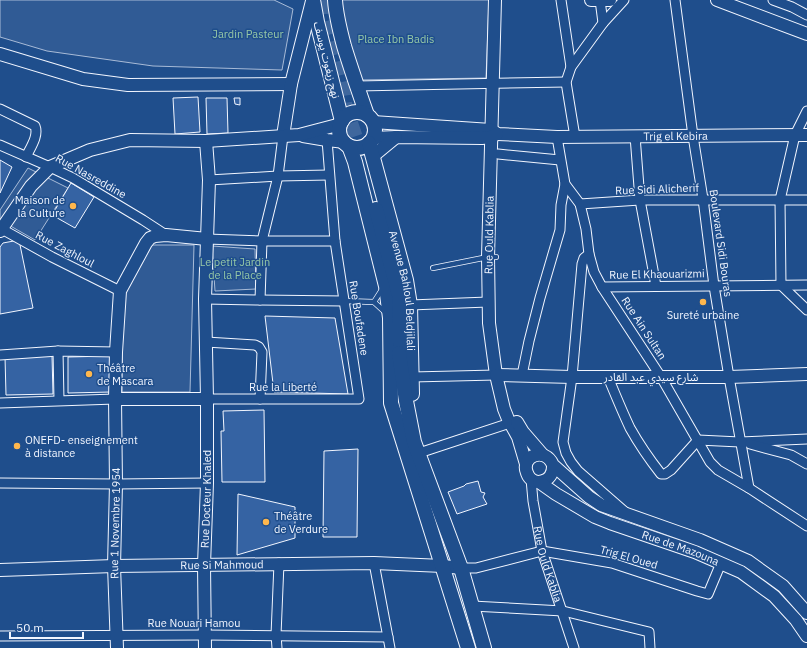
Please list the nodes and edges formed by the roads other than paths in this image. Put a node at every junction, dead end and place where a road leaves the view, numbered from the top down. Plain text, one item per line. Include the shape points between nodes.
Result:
1 (313, 0) edge
2 (335, 0) edge
3 (495, 0) edge
4 (503, 0) edge
5 (561, 0) edge
6 (591, 0) edge
7 (600, 0) edge
8 (610, 0) edge
9 (624, 0) edge
10 (675, 0) edge
11 (717, 0) edge
12 (772, 0) edge
13 (807, 16) edge
14 (603, 23) junction
15 (807, 34) edge
16 (0, 54) edge
17 (571, 67) junction
18 (566, 82) junction
19 (291, 84) junction
20 (497, 84) junction
21 (356, 86) junction
22 (0, 109) edge
23 (807, 111) edge
24 (370, 119) junction
25 (341, 122) junction
26 (493, 133) junction
27 (299, 135) junction
28 (801, 135) edge
29 (284, 136) junction
30 (635, 136) junction
31 (693, 136) junction
32 (396, 137) junction
33 (557, 137) junction
34 (575, 137) junction
35 (327, 140) junction
36 (206, 141) junction
37 (347, 144) junction
38 (0, 145) edge
39 (369, 149) junction
40 (498, 154) junction
41 (26, 157) junction
42 (560, 160) junction
43 (50, 167) junction
44 (278, 176) junction
45 (329, 176) junction
46 (209, 180) junction
47 (565, 184) junction
48 (703, 199) junction
49 (640, 200) junction
50 (780, 200) junction
51 (807, 200) edge
52 (580, 204) junction
53 (1, 229) edge
54 (166, 236) junction
55 (207, 239) junction
56 (262, 241) junction
57 (335, 241) junction
58 (589, 254) junction
59 (492, 257) junction
60 (433, 268) dead end
61 (386, 283) junction
62 (782, 285) junction
63 (807, 285) edge
64 (656, 286) junction
65 (714, 286) junction
66 (602, 287) junction
67 (120, 291) junction
68 (206, 299) junction
69 (260, 300) junction
70 (344, 301) junction
71 (374, 302) junction
72 (488, 302) junction
73 (410, 305) junction
74 (807, 310) edge
75 (390, 318) junction
76 (206, 342) junction
77 (58, 351) junction
78 (116, 352) junction
79 (0, 355) edge
80 (807, 374) edge
81 (500, 375) junction
82 (522, 375) junction
83 (412, 377) junction
84 (572, 377) junction
85 (608, 377) junction
86 (662, 377) junction
87 (729, 377) junction
88 (115, 399) junction
89 (208, 399) junction
90 (260, 399) junction
91 (359, 399) joint
92 (59, 400) junction
93 (0, 403) edge
94 (513, 422) junction
95 (807, 439) edge
96 (698, 440) junction
97 (740, 442) junction
98 (412, 444) junction
99 (542, 454) junction
100 (526, 464) junction
101 (553, 464) junction
102 (807, 464) edge
103 (535, 480) junction
104 (0, 483) edge
105 (207, 483) junction
106 (116, 484) junction
107 (749, 488) junction
108 (628, 514) junction
109 (791, 515) junction
110 (807, 520) edge
111 (807, 526) edge
112 (542, 551) junction
113 (279, 563) junction
114 (374, 563) junction
115 (721, 563) junction
116 (204, 565) junction
117 (114, 566) junction
118 (443, 566) junction
119 (461, 568) junction
120 (0, 570) edge
121 (472, 606) junction
122 (561, 611) junction
123 (807, 612) edge
124 (116, 635) junction
125 (204, 635) junction
126 (276, 635) junction
127 (0, 636) edge
128 (807, 636) edge
129 (388, 637) junction
130 (116, 648) edge
131 (205, 648) edge
132 (277, 648) edge
133 (390, 648) edge
134 (468, 648) edge
135 (484, 648) edge
136 (574, 648) edge
137 (650, 648) edge

1 - 19 street
1 - 25 main road, نهج زيغوت يوسف
2 - 21 main road, نهج زيغوت يوسف via 339,26
3 - 20 street, Rue Ould Kablia
4 - 20 street, Rue Ould Kablia
5 - 17 street
6 - 7 street
7 - 8 street
7 - 14 street
9 - 14 street
10 - 31 street, Boulevard Sidi Bouras
11 - 15 street
12 - 13 street
14 - 17 street
16 - 19 street via 83,79 128,85
17 - 18 street
18 - 20 street
18 - 34 street
19 - 29 street
20 - 21 street
20 - 26 street, Rue Ould Kablia
21 - 24 main road, نهج زيغوت يوسف
22 - 41 street via 35,126 36,136
23 - 28 street
24 - 25 main road via 356,112 346,116
24 - 26 street
24 - 39 main road via 375,130
25 - 27 street
25 - 37 main road via 340,134
26 - 32 street via 474,138
26 - 33 street, Trig el Kebira
26 - 40 street, Rue Ould Kablia
26 - 59 street, Rue Ould Kablia
27 - 29 street
27 - 35 street
28 - 31 street, Trig el Kebira
28 - 50 street
29 - 36 street
29 - 44 street
30 - 31 street, Trig el Kebira
30 - 34 street, Trig el Kebira
30 - 49 street
31 - 48 street, Boulevard Sidi Bouras
32 - 39 street
32 - 39 street
33 - 34 street, Trig el Kebira
33 - 42 street, Rue Ain Sultan
35 - 37 street
35 - 45 street, Rue Boufadene
36 - 43 street via 130,140 90,150
36 - 46 street, Rue Docteur Khaled
37 - 39 main road via 354,147 365,146
37 - 61 main road, Avenue Bahloul Beldjilali via 356,162
38 - 41 street, Rue Nasreddine
39 - 73 main road, Avenue Bahloul Beldjilali via 406,280
39 - 98 main road, Avenue Bahloul Beldjilali via 399,295 399,353
40 - 42 street
40 - 59 street, Rue Ould Kablia
41 - 43 street, Rue Nasreddine
42 - 47 street, Rue Ain Sultan
43 - 53 street via 31,186
43 - 54 street, Rue Nasreddine
44 - 45 street
44 - 46 street
44 - 56 street
45 - 57 street, Rue Boufadene
46 - 55 street, Rue Docteur Khaled
47 - 52 street, Rue Ain Sultan
47 - 82 street via 560,230 538,305
48 - 49 street, Rue Sidi Alicherif
48 - 50 street, Rue Sidi Alicherif
48 - 65 street, Boulevard Sidi Bouras
49 - 52 street, Rue Sidi Alicherif
49 - 64 street
50 - 51 street, Rue Sidi Alicherif
50 - 62 street
52 - 58 street, Rue Ain Sultan
53 - 67 street, Rue Zaghloul
54 - 55 street
54 - 67 street via 150,238
55 - 56 street
55 - 68 street, Rue Docteur Khaled
56 - 57 street
56 - 69 street
57 - 70 street, Rue Boufadene
58 - 66 street, Rue Ain Sultan
58 - 84 street via 582,264
59 - 60 lane
59 - 72 street, Rue Ould Kablia
59 - 81 street, Rue Ould Kablia
61 - 71 lane
61 - 75 main road, Avenue Bahloul Beldjilali
62 - 63 street, Rue El Khaouarizmi
62 - 65 street, Rue El Khaouarizmi
62 - 74 street
64 - 65 street, Rue El Khaouarizmi
64 - 66 street, Rue El Khaouarizmi
65 - 87 street, Boulevard Sidi Bouras
66 - 86 street, Rue Ain Sultan
67 - 78 street, Rue 1 Novembre 1954
68 - 69 street
68 - 76 street, Rue Docteur Khaled
69 - 70 street
70 - 71 lane
70 - 91 street, Rue Boufadene
71 - 75 lane
72 - 73 street
72 - 81 street, Rue Ould Kablia via 489,323
73 - 83 main road, Avenue Bahloul Beldjilali
75 - 98 main road, Avenue Bahloul Beldjilali via 391,403
76 - 89 street, Rue Docteur Khaled
76 - 90 street via 259,347 262,352
77 - 78 street
77 - 79 street
77 - 92 street
78 - 88 street, Rue 1 Novembre 1954
80 - 87 street, شارع سيدي عبد القادر
81 - 82 street, شارع سيدي عبد القادر
81 - 83 street
81 - 94 street, Rue Ould Kablia
82 - 84 street, شارع سيدي عبد القادر
83 - 98 main road, Avenue Bahloul Beldjilali
84 - 85 street, شارع سيدي عبد القادر
84 - 108 street via 563,442 566,453 578,471
85 - 86 street, شارع سيدي عبد القادر
85 - 96 street via 631,428 661,474 671,470
86 - 87 street, شارع سيدي عبد القادر
86 - 96 street, Rue Ain Sultan
87 - 97 street, Boulevard Sidi Bouras
88 - 89 street
88 - 92 street
88 - 106 street, Rue 1 Novembre 1954
89 - 90 street, Rue la Liberté
89 - 105 street, Rue Docteur Khaled
90 - 91 street, Rue la Liberté
92 - 93 street
94 - 98 street
94 - 99 street, Rue Ould Kablia
94 - 100 street, Rue Ould Kablia
95 - 97 street
96 - 97 street
96 - 107 street, Rue Ain Sultan via 710,462 718,470
97 - 102 street via 791,455
97 - 107 street, Boulevard Sidi Bouras
98 - 118 main road, Avenue Bahloul Beldjilali
98 - 119 main road, Avenue Bahloul Beldjilali
99 - 100 street via 532,456
99 - 101 street
100 - 103 street via 526,472
101 - 103 street via 547,480
101 - 108 street, Rue de Mazouna via 601,505
103 - 112 street, Rue Ould Kablia via 533,501
103 - 115 street, Rue de Mazouna via 595,517
104 - 106 street
105 - 106 street
105 - 116 street, Rue Docteur Khaled
106 - 117 street, Rue 1 Novembre 1954
107 - 109 street, Rue Ain Sultan
108 - 123 street, Rue de Mazouna via 700,540 748,561 783,586
109 - 110 street
109 - 111 street, Rue Ain Sultan
112 - 115 street, Trig El Oued via 612,563 708,594
112 - 119 street via 476,568
112 - 122 street, Rue Ould Kablia
113 - 114 street, Rue Si Mahmoud
113 - 116 street, Rue Si Mahmoud
113 - 126 street
114 - 118 street, Rue Si Mahmoud
114 - 129 street
115 - 128 street, Rue de Mazouna via 741,572 774,596
116 - 117 street, Rue Si Mahmoud
116 - 125 street, Rue Docteur Khaled
117 - 120 street, Rue Si Mahmoud
117 - 124 street, Rue 1 Novembre 1954
118 - 119 street, Rue Si Mahmoud
118 - 134 main road, Avenue Bahloul Beldjilali
119 - 121 main road, Avenue Bahloul Beldjilali
121 - 122 street
121 - 135 main road, Avenue Bahloul Beldjilali
122 - 136 street, Rue Ould Kablia
122 - 137 street via 648,632
124 - 125 street, Rue Nouari Hamou
124 - 127 street, Rue Nouari Hamou
124 - 130 street, Rue 1 Novembre 1954
125 - 126 street, Rue Nouari Hamou
125 - 131 street, Rue Docteur Khaled
126 - 129 street, Rue Nouari Hamou
126 - 132 street
129 - 133 street

